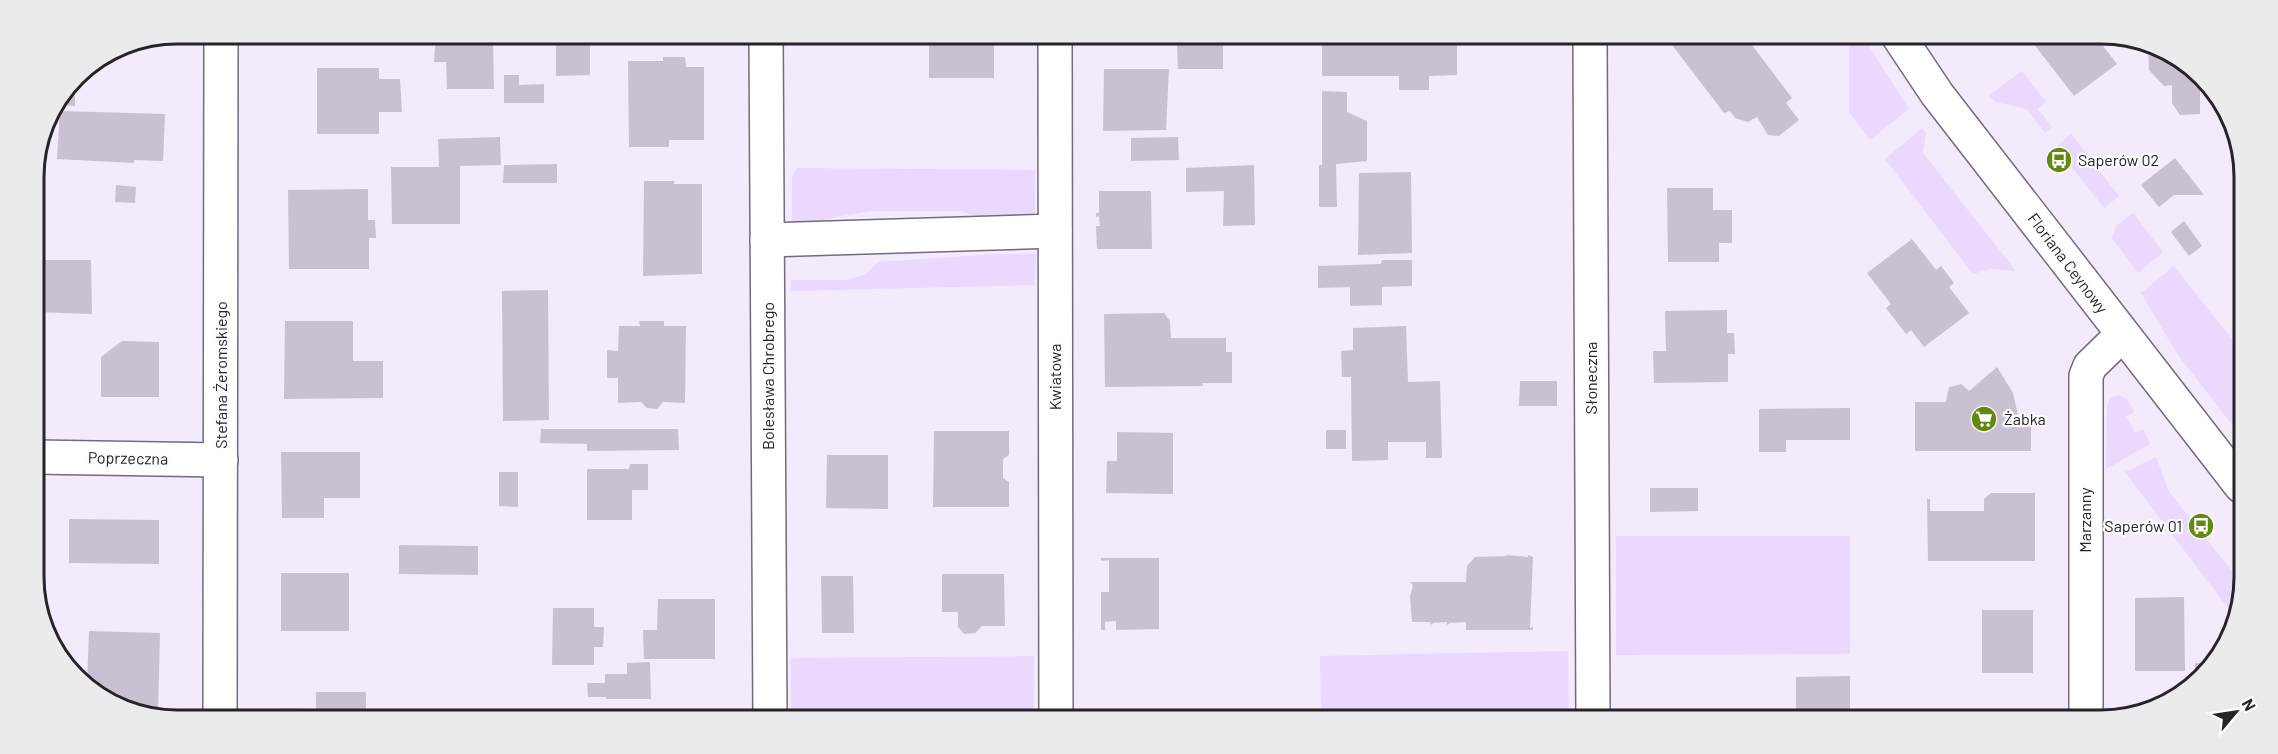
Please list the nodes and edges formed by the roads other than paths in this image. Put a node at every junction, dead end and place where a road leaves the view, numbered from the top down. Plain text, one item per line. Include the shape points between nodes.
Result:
1 (221, 44) edge
2 (766, 44) edge
3 (1055, 44) edge
4 (1590, 44) edge
5 (1904, 44) edge
6 (1055, 231) junction
7 (767, 240) junction
8 (2122, 335) junction
9 (44, 457) edge
10 (221, 460) junction
11 (2234, 477) edge
12 (220, 710) edge
13 (770, 710) edge
14 (1056, 710) edge
15 (1593, 710) edge
16 (2086, 710) edge

1 - 10 street, Stefana Żeromskiego
2 - 7 street, Bolesława Chrobrego
3 - 6 street, Kwiatowa
4 - 15 street, Słoneczna
5 - 8 street, Floriana Ceynowy via 1937,94
6 - 7 street
6 - 14 street, Kwiatowa
7 - 13 street, Bolesława Chrobrego
8 - 11 street, Floriana Ceynowy
8 - 16 street, Marzanny via 2090,366 2086,376
9 - 10 street, Poprzeczna
10 - 12 street, Stefana Żeromskiego

